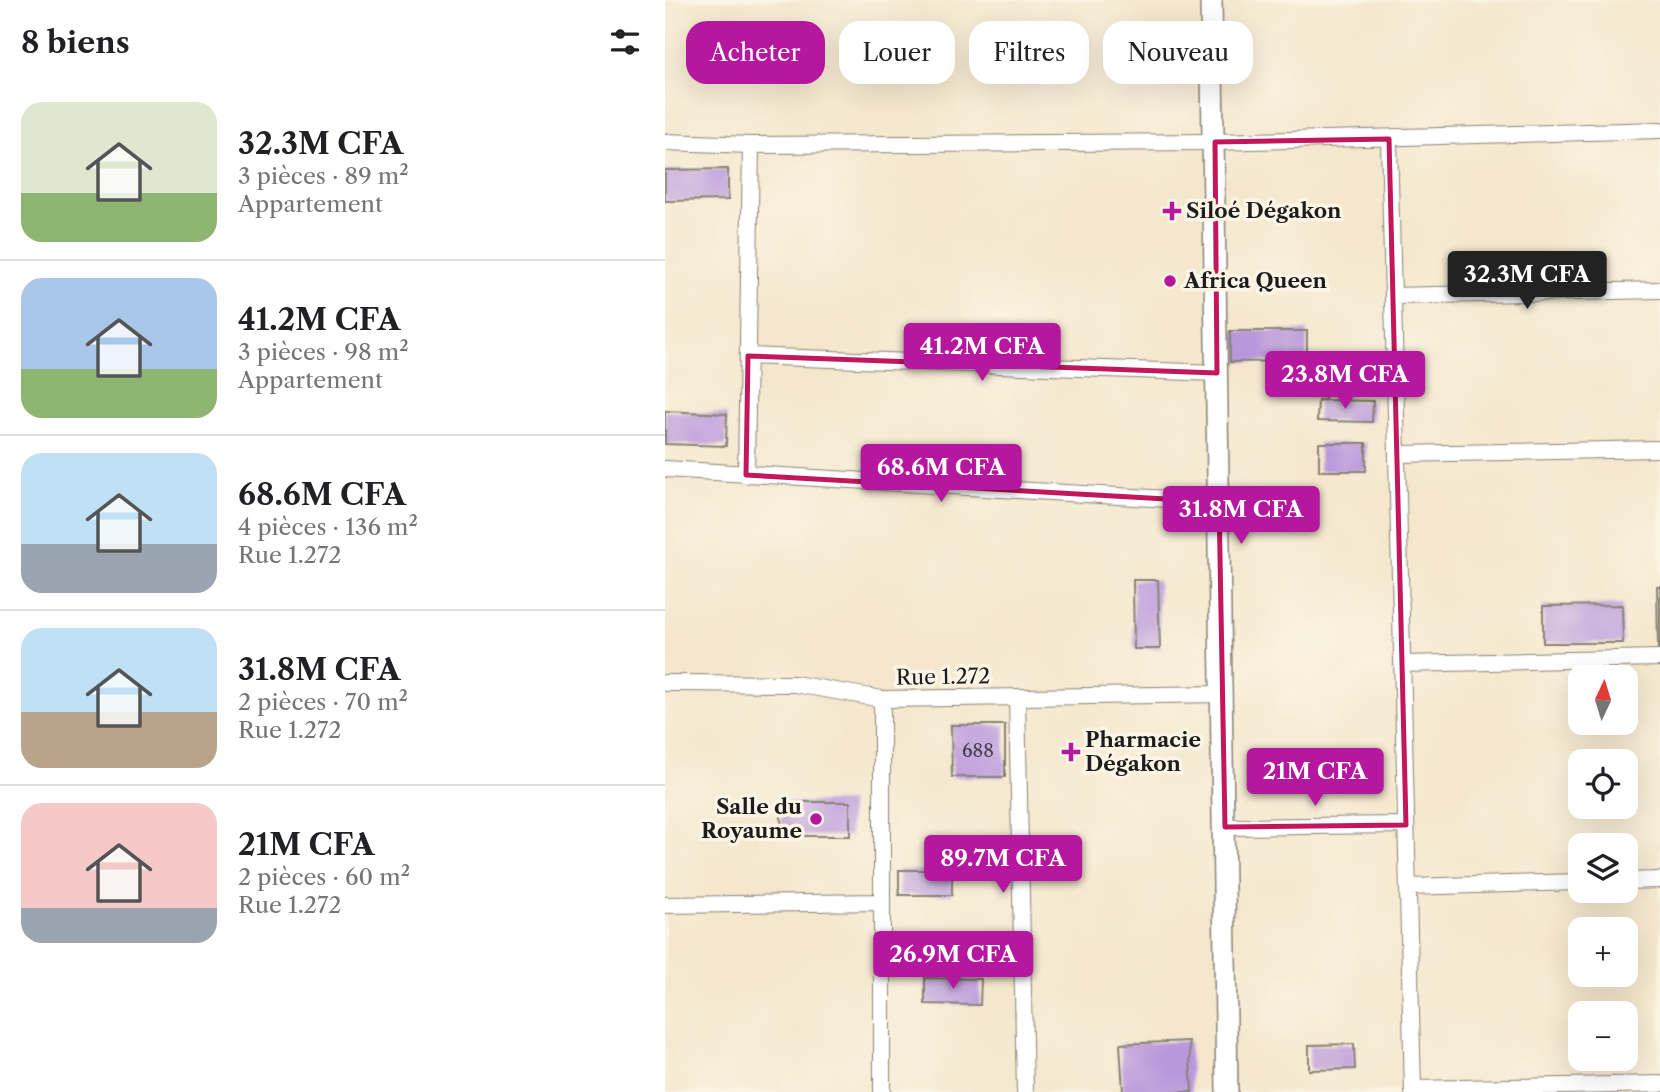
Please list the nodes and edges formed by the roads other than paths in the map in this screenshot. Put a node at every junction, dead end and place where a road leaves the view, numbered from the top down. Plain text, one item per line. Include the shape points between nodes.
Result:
1 (1212, 0) edge
2 (1660, 130) edge
3 (1389, 139) junction
4 (665, 142) edge
5 (1215, 142) junction
6 (751, 145) junction
7 (1660, 290) edge
8 (1393, 296) junction
9 (748, 356) junction
10 (1217, 373) junction
11 (1660, 449) edge
12 (1397, 454) junction
13 (665, 469) edge
14 (746, 475) junction
15 (1219, 502) junction
16 (1660, 658) edge
17 (1402, 664) junction
18 (665, 683) edge
19 (1223, 694) junction
20 (1017, 696) junction
21 (882, 699) junction
22 (1406, 825) junction
23 (1225, 827) junction
24 (1660, 880) edge
25 (1638, 881) edge
26 (1568, 882) edge
27 (1408, 887) junction
28 (882, 902) junction
29 (665, 905) edge
30 (1660, 1084) edge
31 (1413, 1091) edge
32 (883, 1092) edge
33 (1025, 1092) edge
34 (1227, 1092) edge

1 - 5 street
2 - 3 street
3 - 5 street
3 - 8 street
4 - 6 street
5 - 6 street
5 - 10 street
6 - 9 street
7 - 8 street
8 - 12 street
9 - 10 street
9 - 14 street
10 - 15 street
11 - 12 street
12 - 17 street
13 - 14 street
14 - 15 street
15 - 19 street
16 - 17 street
17 - 22 street
18 - 21 street, Rue 1.272 via 795,684
19 - 20 street, Rue 1.272
19 - 23 street
20 - 21 street, Rue 1.272
20 - 33 street
21 - 28 street
22 - 23 street
22 - 27 street
23 - 34 street
24 - 25 street
26 - 27 street
27 - 31 street
28 - 29 street
28 - 32 street
30 - 31 street

